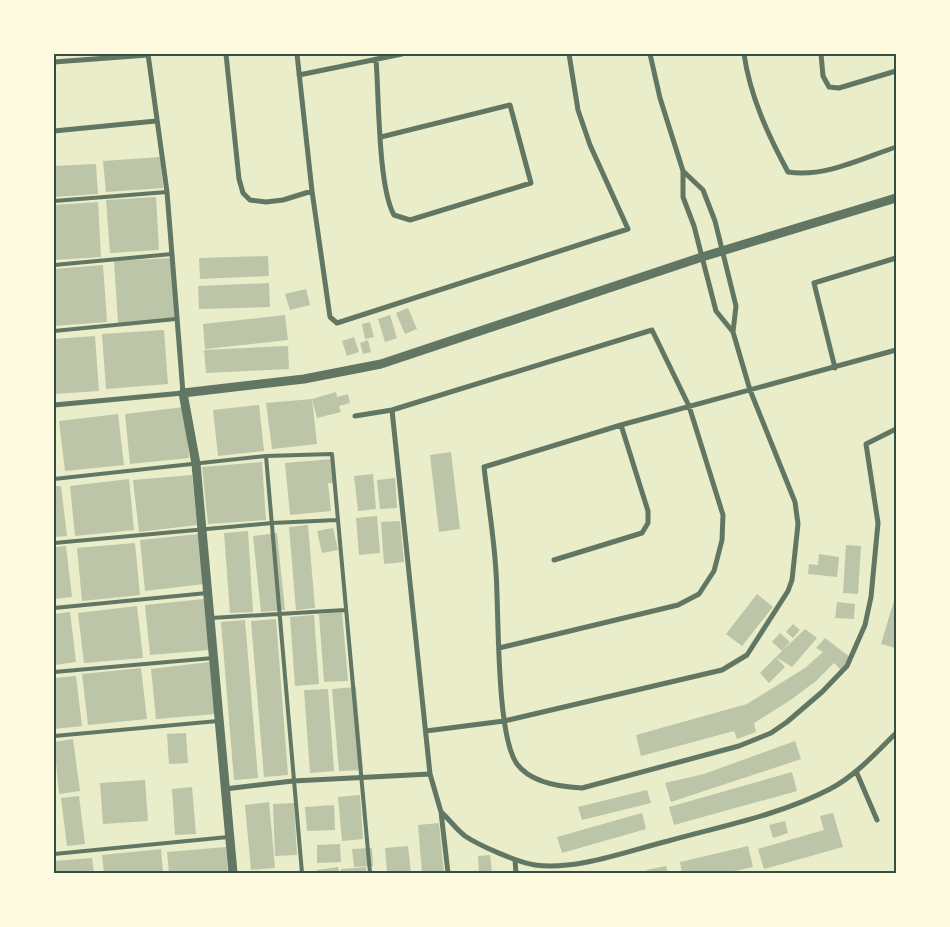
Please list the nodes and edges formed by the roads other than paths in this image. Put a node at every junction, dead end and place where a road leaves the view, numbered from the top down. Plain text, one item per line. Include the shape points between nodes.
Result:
1 (148, 54) edge
2 (226, 54) edge
3 (297, 54) edge
4 (402, 54) edge
5 (569, 54) edge
6 (650, 54) edge
7 (744, 54) edge
8 (821, 54) edge
9 (376, 59) junction
10 (54, 62) edge
11 (896, 71) edge
12 (299, 75) junction
13 (156, 121) junction
14 (54, 131) edge
15 (381, 137) junction
16 (896, 147) edge
17 (683, 172) junction
18 (312, 191) junction
19 (167, 192) junction
20 (896, 198) edge
21 (54, 201) edge
22 (722, 250) junction
23 (172, 254) junction
24 (702, 257) junction
25 (896, 258) edge
26 (54, 265) edge
27 (176, 319) junction
28 (54, 331) edge
29 (733, 332) junction
30 (896, 350) edge
31 (835, 368) junction
32 (750, 390) junction
33 (183, 393) junction
34 (54, 405) edge
35 (690, 406) junction
36 (392, 410) junction
37 (355, 416) dead end
38 (621, 425) junction
39 (896, 429) edge
40 (266, 456) junction
41 (196, 464) junction
42 (54, 479) edge
43 (337, 520) junction
44 (272, 523) junction
45 (202, 529) junction
46 (54, 543) edge
47 (554, 560) dead end
48 (207, 593) junction
49 (54, 608) edge
50 (346, 610) junction
51 (279, 613) junction
52 (211, 618) junction
53 (499, 648) junction
54 (214, 658) junction
55 (54, 672) edge
56 (219, 720) junction
57 (504, 722) junction
58 (426, 731) junction
59 (896, 734) edge
60 (54, 736) edge
61 (856, 771) junction
62 (430, 774) junction
63 (361, 779) junction
64 (293, 781) junction
65 (225, 789) junction
66 (441, 812) junction
67 (877, 820) dead end
68 (229, 837) junction
69 (54, 854) edge
70 (515, 860) junction
71 (233, 873) edge
72 (302, 873) edge
73 (370, 873) edge
74 (448, 873) edge
75 (516, 873) edge

1 - 10 street
1 - 13 street
2 - 18 street via 243,193 250,200 266,202
3 - 12 street
4 - 9 street
5 - 18 street via 578,110 590,146 628,229 337,323 330,317
6 - 17 street
7 - 16 street via 758,110 788,172 818,173
8 - 11 street via 823,76 829,87 839,88
9 - 12 street
9 - 15 street
12 - 18 street
13 - 14 street
13 - 19 street
15 - 15 street via 510,105 531,183 410,220 402,219 394,216 386,194
17 - 22 street via 703,190
17 - 24 street via 683,197
19 - 21 lane
19 - 23 street
20 - 22 street
22 - 24 street
22 - 29 street via 736,306
23 - 26 lane
23 - 27 street
24 - 29 street via 716,311
24 - 33 street via 382,364 304,379
25 - 31 street via 814,283
27 - 28 lane
27 - 33 street
29 - 32 street
30 - 31 street
31 - 32 street
32 - 35 street
32 - 57 street via 795,502 798,524 788,592 747,655 722,670
33 - 34 street
33 - 41 street
35 - 36 street via 652,330
35 - 38 street
35 - 53 street via 723,515 722,540 714,571 699,594 678,606
36 - 37 street
36 - 58 street
38 - 47 street via 648,511 648,523 642,533
38 - 53 street via 484,467 496,571
39 - 57 street via 866,444 878,523 865,625 847,666 787,722 771,733 739,746 582,788 561,787 527,774 511,752
40 - 41 lane
40 - 43 lane via 332,454
40 - 44 lane
41 - 42 lane
41 - 45 street
43 - 44 lane
43 - 50 lane
44 - 45 lane
44 - 51 lane
45 - 46 lane
45 - 48 street
48 - 49 lane
48 - 52 street
50 - 51 lane
50 - 63 lane
51 - 52 lane
51 - 64 lane
52 - 54 street
53 - 57 street
54 - 55 lane
54 - 56 street
56 - 60 lane
56 - 65 street
57 - 58 street
58 - 62 street
59 - 61 street
61 - 67 street
61 - 70 street via 832,789 804,801 757,817 598,859 554,866
62 - 63 street
62 - 66 street
63 - 64 street
63 - 73 lane
64 - 65 street
64 - 72 lane
65 - 68 street
66 - 70 street via 465,836
66 - 74 street
68 - 69 lane
68 - 71 street
70 - 75 street

